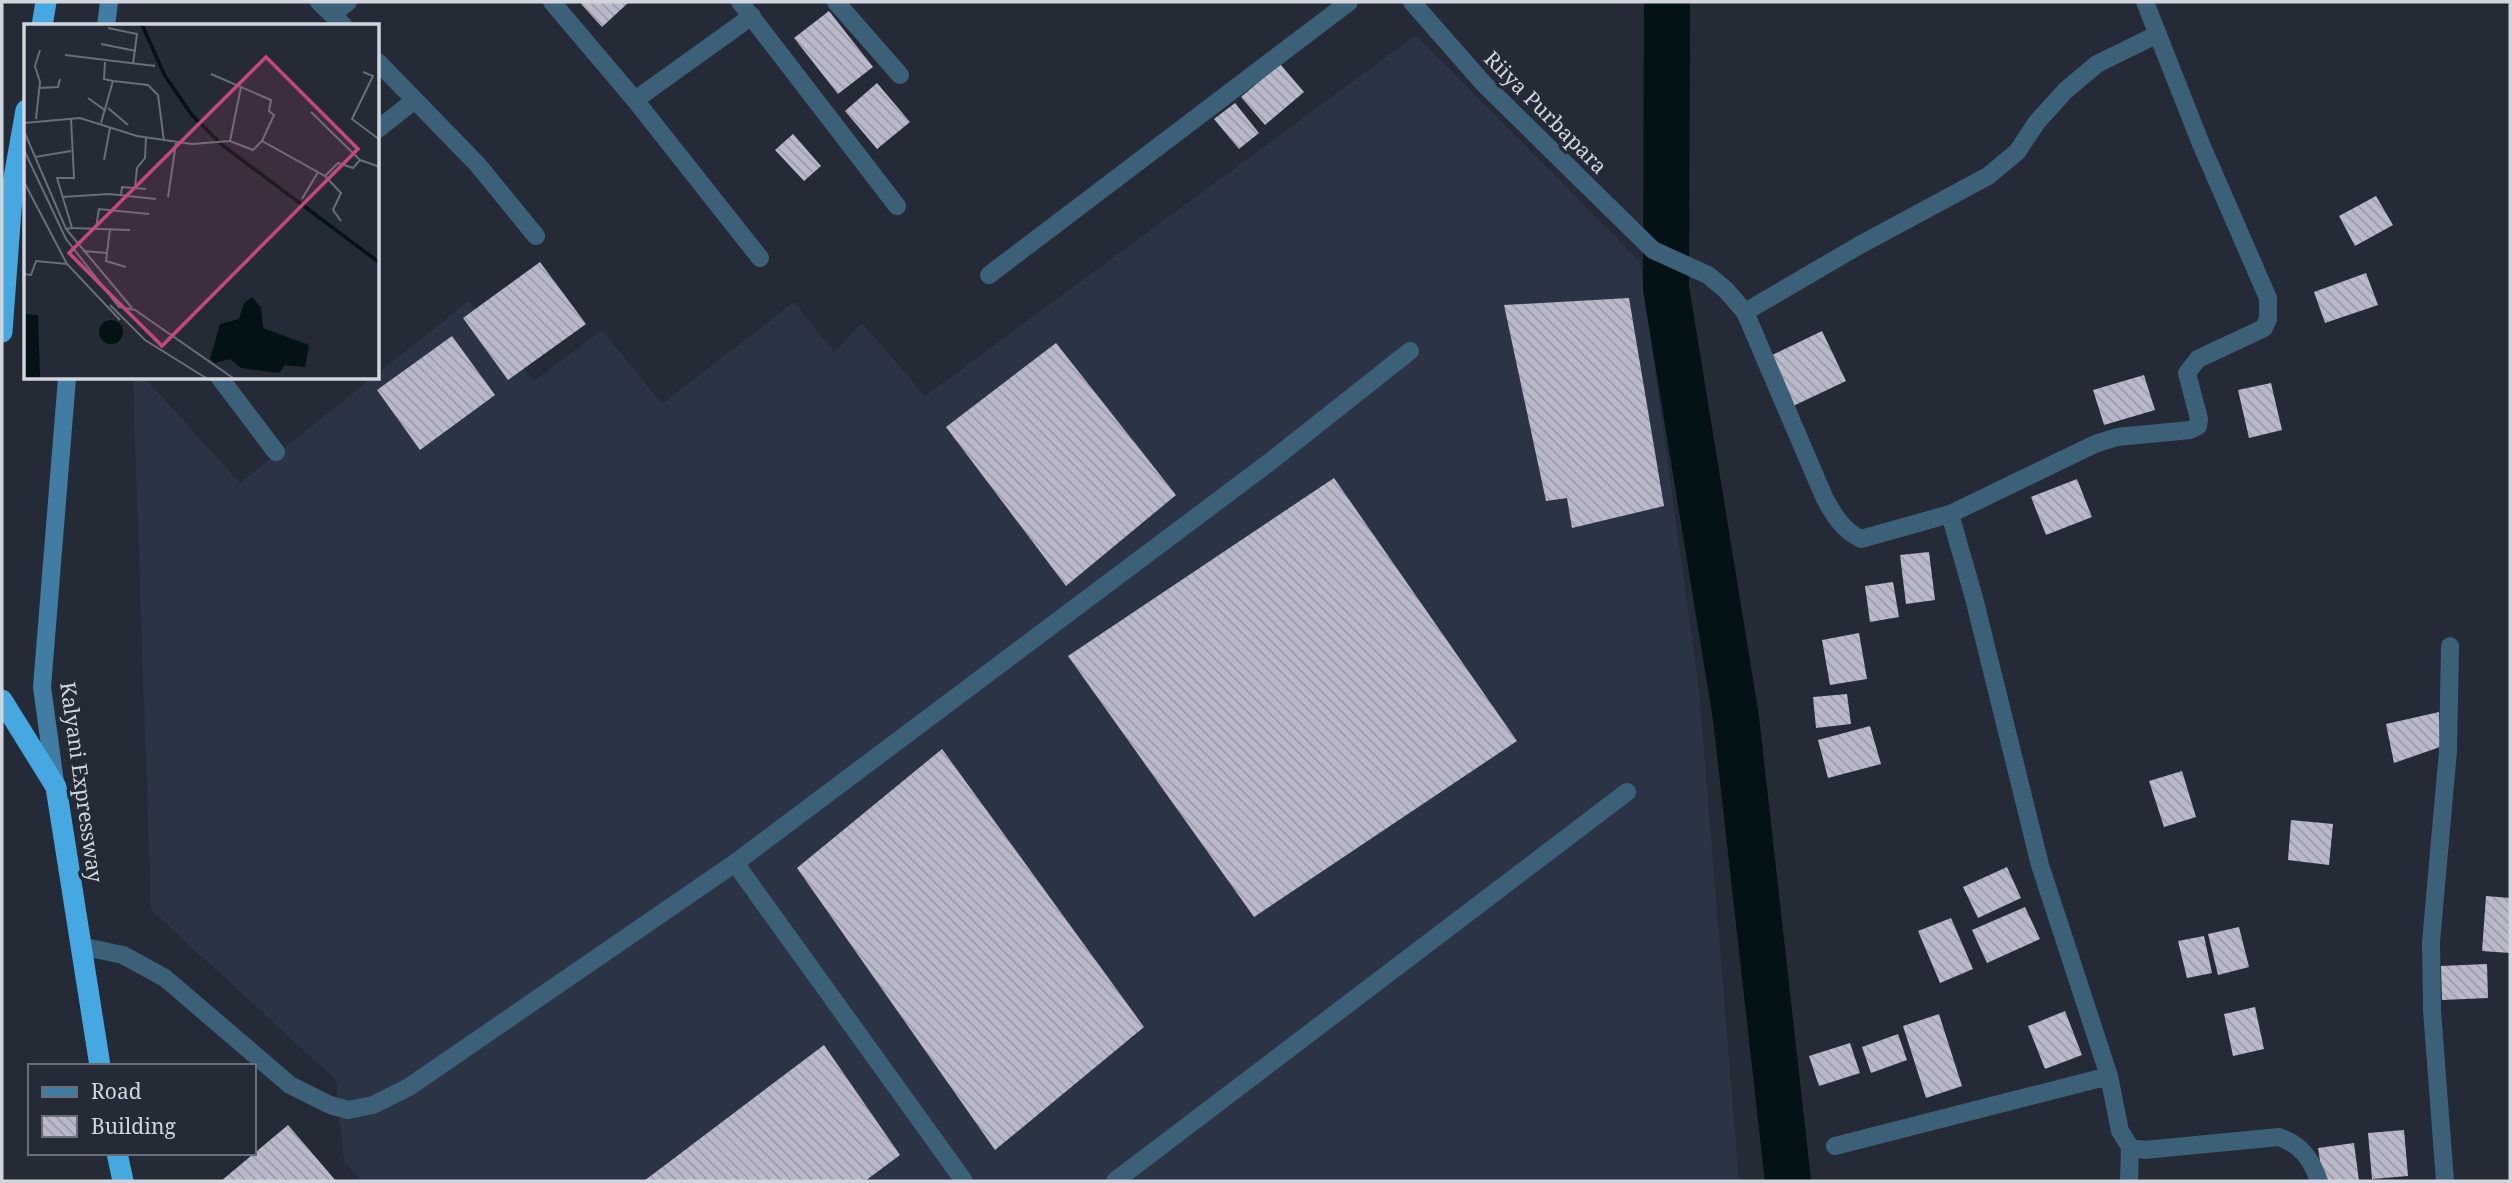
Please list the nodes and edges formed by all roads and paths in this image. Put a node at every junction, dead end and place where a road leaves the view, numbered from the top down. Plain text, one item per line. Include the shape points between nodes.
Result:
1 (46, 2) edge
2 (109, 2) edge
3 (348, 2) edge
4 (552, 2) edge
5 (740, 2) edge
6 (836, 2) edge
7 (1349, 2) edge
8 (1412, 2) edge
9 (2145, 2) edge
10 (332, 14) edge
11 (752, 16) junction
12 (42, 24) edge
13 (106, 24) edge
14 (2158, 34) junction
15 (380, 64) edge
16 (900, 75) dead end
17 (415, 100) junction
18 (635, 100) junction
19 (24, 121) edge
20 (380, 127) edge
21 (897, 206) dead end
22 (536, 236) dead end
23 (760, 258) dead end
24 (989, 275) dead end
25 (1745, 312) junction
26 (2, 332) edge
27 (1410, 351) dead end
28 (67, 380) edge
29 (222, 380) edge
30 (276, 452) dead end
31 (1950, 514) junction
32 (2451, 646) dead end
33 (2, 700) edge
34 (56, 788) junction
35 (1627, 792) dead end
36 (735, 863) junction
37 (80, 946) junction
38 (100, 1064) edge
39 (2109, 1076) junction
40 (1835, 1146) dead end
41 (2130, 1147) junction
42 (117, 1155) edge
43 (123, 1181) edge
44 (964, 1181) edge
45 (1115, 1181) edge
46 (2129, 1181) edge
47 (2319, 1181) edge
48 (2445, 1181) edge

1 - 12 highway
2 - 13 street
3 - 10 street
4 - 18 street
5 - 11 street
6 - 16 street
7 - 24 street
8 - 25 street, Riiya Purbapara via 1484,83 1653,250 1708,275
9 - 14 street
11 - 18 street
11 - 21 street
14 - 25 street via 2097,64 2066,90 2017,152 1989,176
14 - 31 street via 2268,298 2269,320 2264,328 2191,366 2187,373 2198,426 2095,444
15 - 17 street
17 - 20 street
17 - 22 street via 478,165
18 - 23 street
19 - 26 highway via 13,183
25 - 31 street via 1825,499 1848,533 1861,539
27 - 36 street via 1271,461
28 - 34 street, Kalyani Expressway via 42,687
29 - 30 street
31 - 39 street via 2040,865
32 - 48 street via 2448,751 2431,942
33 - 34 highway
34 - 37 highway, Kalyani Expressway
35 - 45 street
36 - 37 street via 409,1087 373,1105 348,1110 290,1085 164,978 123,954
36 - 44 street
37 - 38 highway, Kalyani Expressway
39 - 40 street
39 - 41 street via 2120,1131
41 - 46 street
41 - 47 street via 2144,1150 2279,1138 2301,1149 2313,1163
42 - 43 highway

